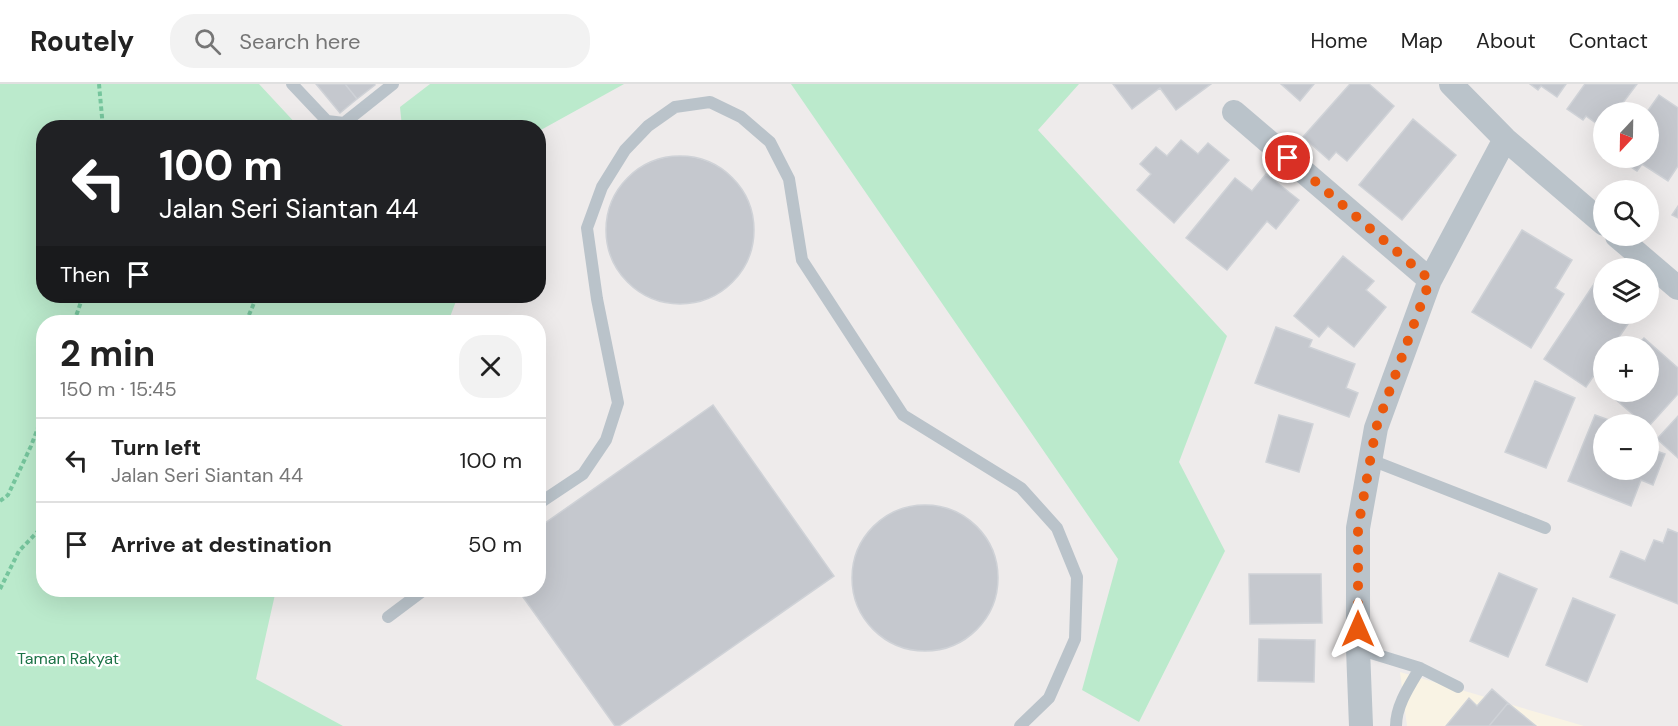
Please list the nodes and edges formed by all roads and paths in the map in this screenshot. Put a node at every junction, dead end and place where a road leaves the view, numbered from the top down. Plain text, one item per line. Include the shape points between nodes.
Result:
1 (99, 84) edge
2 (292, 84) edge
3 (393, 84) edge
4 (1451, 84) edge
5 (1234, 112) dead end
6 (102, 120) edge
7 (326, 120) edge
8 (348, 120) edge
9 (1505, 139) junction
10 (1593, 215) edge
11 (1629, 246) edge
12 (1430, 280) junction
13 (1678, 288) edge
14 (36, 433) edge
15 (1371, 460) junction
16 (546, 499) edge
17 (0, 501) edge
18 (1545, 528) dead end
19 (36, 533) edge
20 (0, 589) edge
21 (415, 597) edge
22 (388, 617) dead end
23 (1358, 649) junction
24 (1420, 668) junction
25 (1458, 687) dead end
26 (1020, 726) edge
27 (1361, 726) edge
28 (1396, 726) edge

1 - 6 path
2 - 7 lane
3 - 8 lane
4 - 9 street
5 - 12 street
9 - 10 street
9 - 12 street
11 - 13 street
12 - 15 street via 1376,428
14 - 17 path via 8,495
15 - 18 lane
15 - 23 street via 1358,528
16 - 26 lane via 583,474 606,440 618,403 587,228 602,187 625,150 648,126 675,106 710,102 741,117 770,142 789,179 802,260 903,415 1021,488 1057,528 1077,577 1075,639 1049,698
19 - 20 path via 19,551
21 - 22 lane
23 - 24 lane
23 - 27 street
24 - 25 lane
24 - 28 lane via 1404,698

